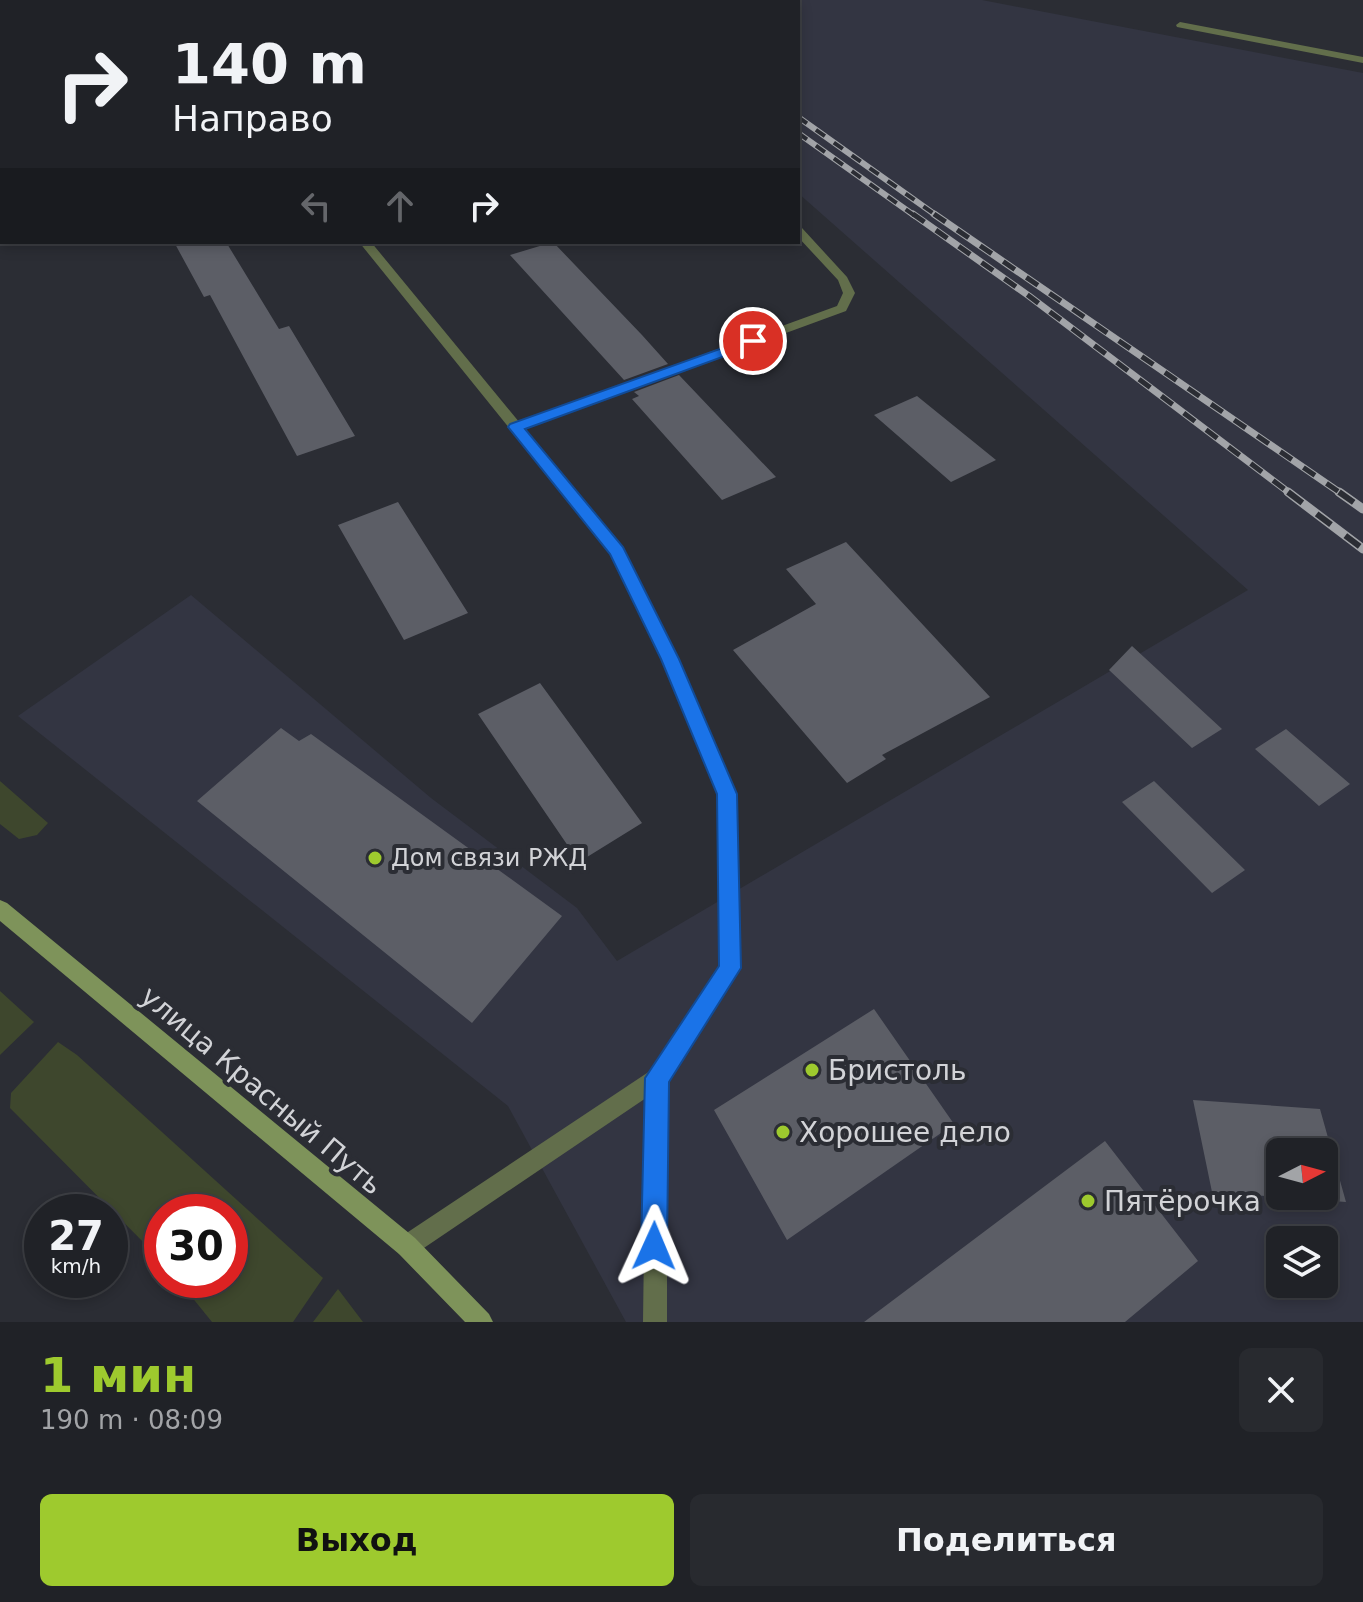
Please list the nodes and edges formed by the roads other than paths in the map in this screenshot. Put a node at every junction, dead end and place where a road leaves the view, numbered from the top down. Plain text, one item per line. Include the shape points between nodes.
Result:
1 (1180, 25) dead end
2 (1363, 60) edge
3 (800, 232) edge
4 (367, 244) edge
5 (516, 427) junction
6 (0, 909) edge
7 (657, 1078) junction
8 (407, 1246) junction
9 (481, 1322) edge
10 (655, 1322) edge

1 - 2 street
3 - 5 street via 843,279 849,293 842,308
4 - 5 street
5 - 7 street via 617,551 727,794 730,968
6 - 8 main road, улица Красный Путь
7 - 8 street
7 - 10 street
8 - 9 main road, улица Красный Путь

